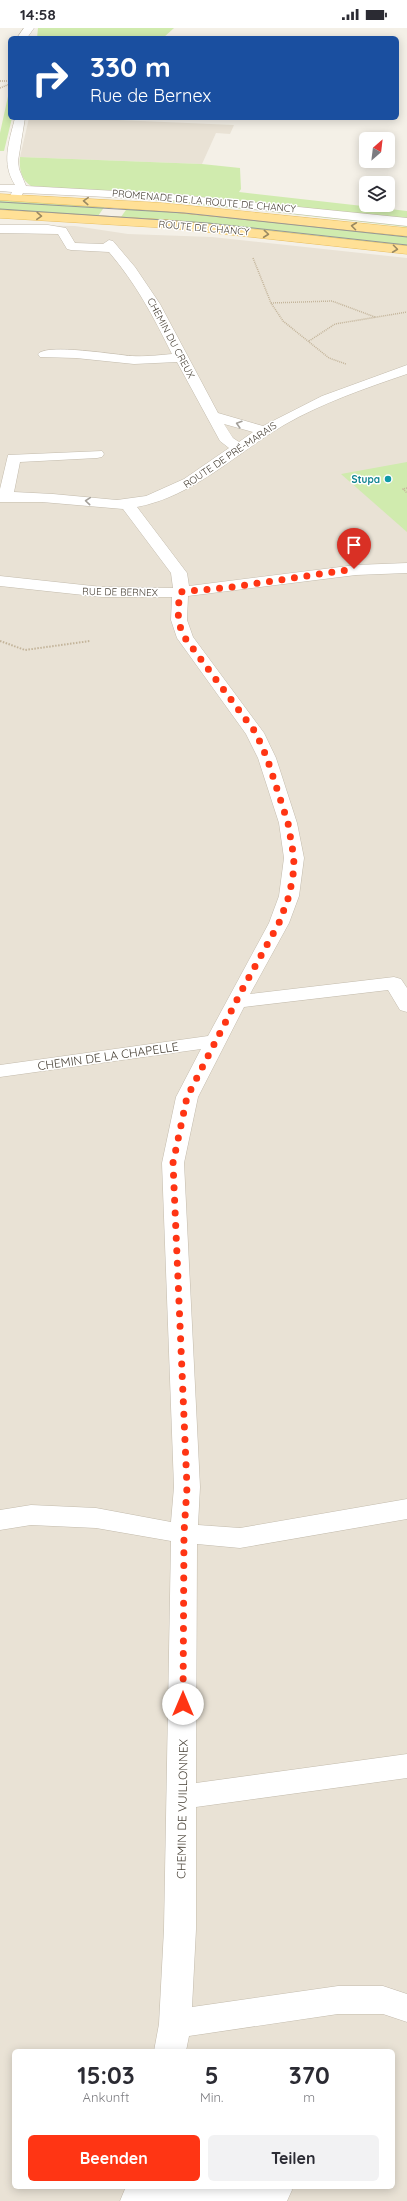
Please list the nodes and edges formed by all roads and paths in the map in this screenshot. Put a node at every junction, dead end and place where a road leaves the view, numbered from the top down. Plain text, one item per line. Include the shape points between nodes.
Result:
1 (20, 120) edge
2 (0, 188) edge
3 (17, 193) junction
4 (0, 197) edge
5 (0, 214) edge
6 (407, 222) edge
7 (0, 229) edge
8 (407, 232) edge
9 (407, 250) edge
10 (253, 257) dead end
11 (271, 303) junction
12 (407, 312) edge
13 (375, 317) junction
14 (309, 341) junction
15 (45, 354) dead end
16 (180, 358) junction
17 (407, 369) edge
18 (380, 378) junction
19 (214, 416) junction
20 (264, 431) junction
21 (239, 448) junction
22 (96, 454) dead end
23 (407, 488) edge
24 (407, 493) edge
25 (3, 497) edge
26 (127, 504) junction
27 (407, 568) edge
28 (0, 581) edge
29 (180, 592) junction
30 (0, 641) edge
31 (90, 641) dead end
32 (236, 1002) junction
33 (407, 1006) edge
34 (216, 1042) junction
35 (0, 1071) edge
36 (407, 1509) edge
37 (0, 1520) edge
38 (184, 1533) junction
39 (407, 1766) edge
40 (182, 1797) junction
41 (407, 2008) edge
42 (172, 2038) edge
43 (275, 2190) dead end
44 (138, 2196) edge

1 - 3 street via 12,167 14,177 21,185
2 - 3 street, PROMENADE DE LA ROUTE DE CHANCY
3 - 4 main road, ROUTE DE CHANCY
3 - 6 street, PROMENADE DE LA ROUTE DE CHANCY via 230,202
8 -> 3 main road, ROUTE DE CHANCY
5 -> 9 main road, ROUTE DE CHANCY via 168,224
7 - 16 street, CHEMIN DU CREUX via 62,231 71,246 110,246 131,270 154,304
10 - 11 path
11 - 13 path via 332,301
11 - 14 path via 283,321
12 - 13 path
13 - 14 path via 335,324
14 - 18 path via 329,358
15 - 16 street via 76,354 134,360
16 - 19 street, CHEMIN DU CREUX
17 - 18 street, ROUTE DE PRÉ-MARAIS
18 - 20 street, ROUTE DE PRÉ-MARAIS via 319,403
20 -> 19 street
19 - 21 street, CHEMIN DU CREUX via 227,442
20 - 21 street, ROUTE DE PRÉ-MARAIS
21 - 26 street, ROUTE DE PRÉ-MARAIS via 176,491
22 - 25 street via 13,458
23 - 24 path via 403,489
26 -> 25 street, ROUTE DE PRÉ-MARAIS
26 - 29 street via 179,573
27 - 29 street, RUE DE BERNEX via 354,569
28 - 29 street, RUE DE BERNEX via 71,591
29 - 32 street, CHEMIN DE VUILLONNEX via 179,627 256,733 292,840 293,864 289,896 279,923
30 - 31 path via 20,649 33,650
32 - 33 street via 394,983
32 - 34 street, CHEMIN DE VUILLONNEX
34 - 35 street, CHEMIN DE LA CHAPELLE
34 - 38 street, CHEMIN DE VUILLONNEX via 187,1097 173,1163 187,1487
36 - 38 street via 240,1538
37 - 38 street via 31,1516 96,1518
38 - 40 street, CHEMIN DE VUILLONNEX
39 - 40 street
40 - 42 street, CHEMIN DE VUILLONNEX via 180,1928
41 - 42 street via 383,2000 338,2000
43 - 44 street

